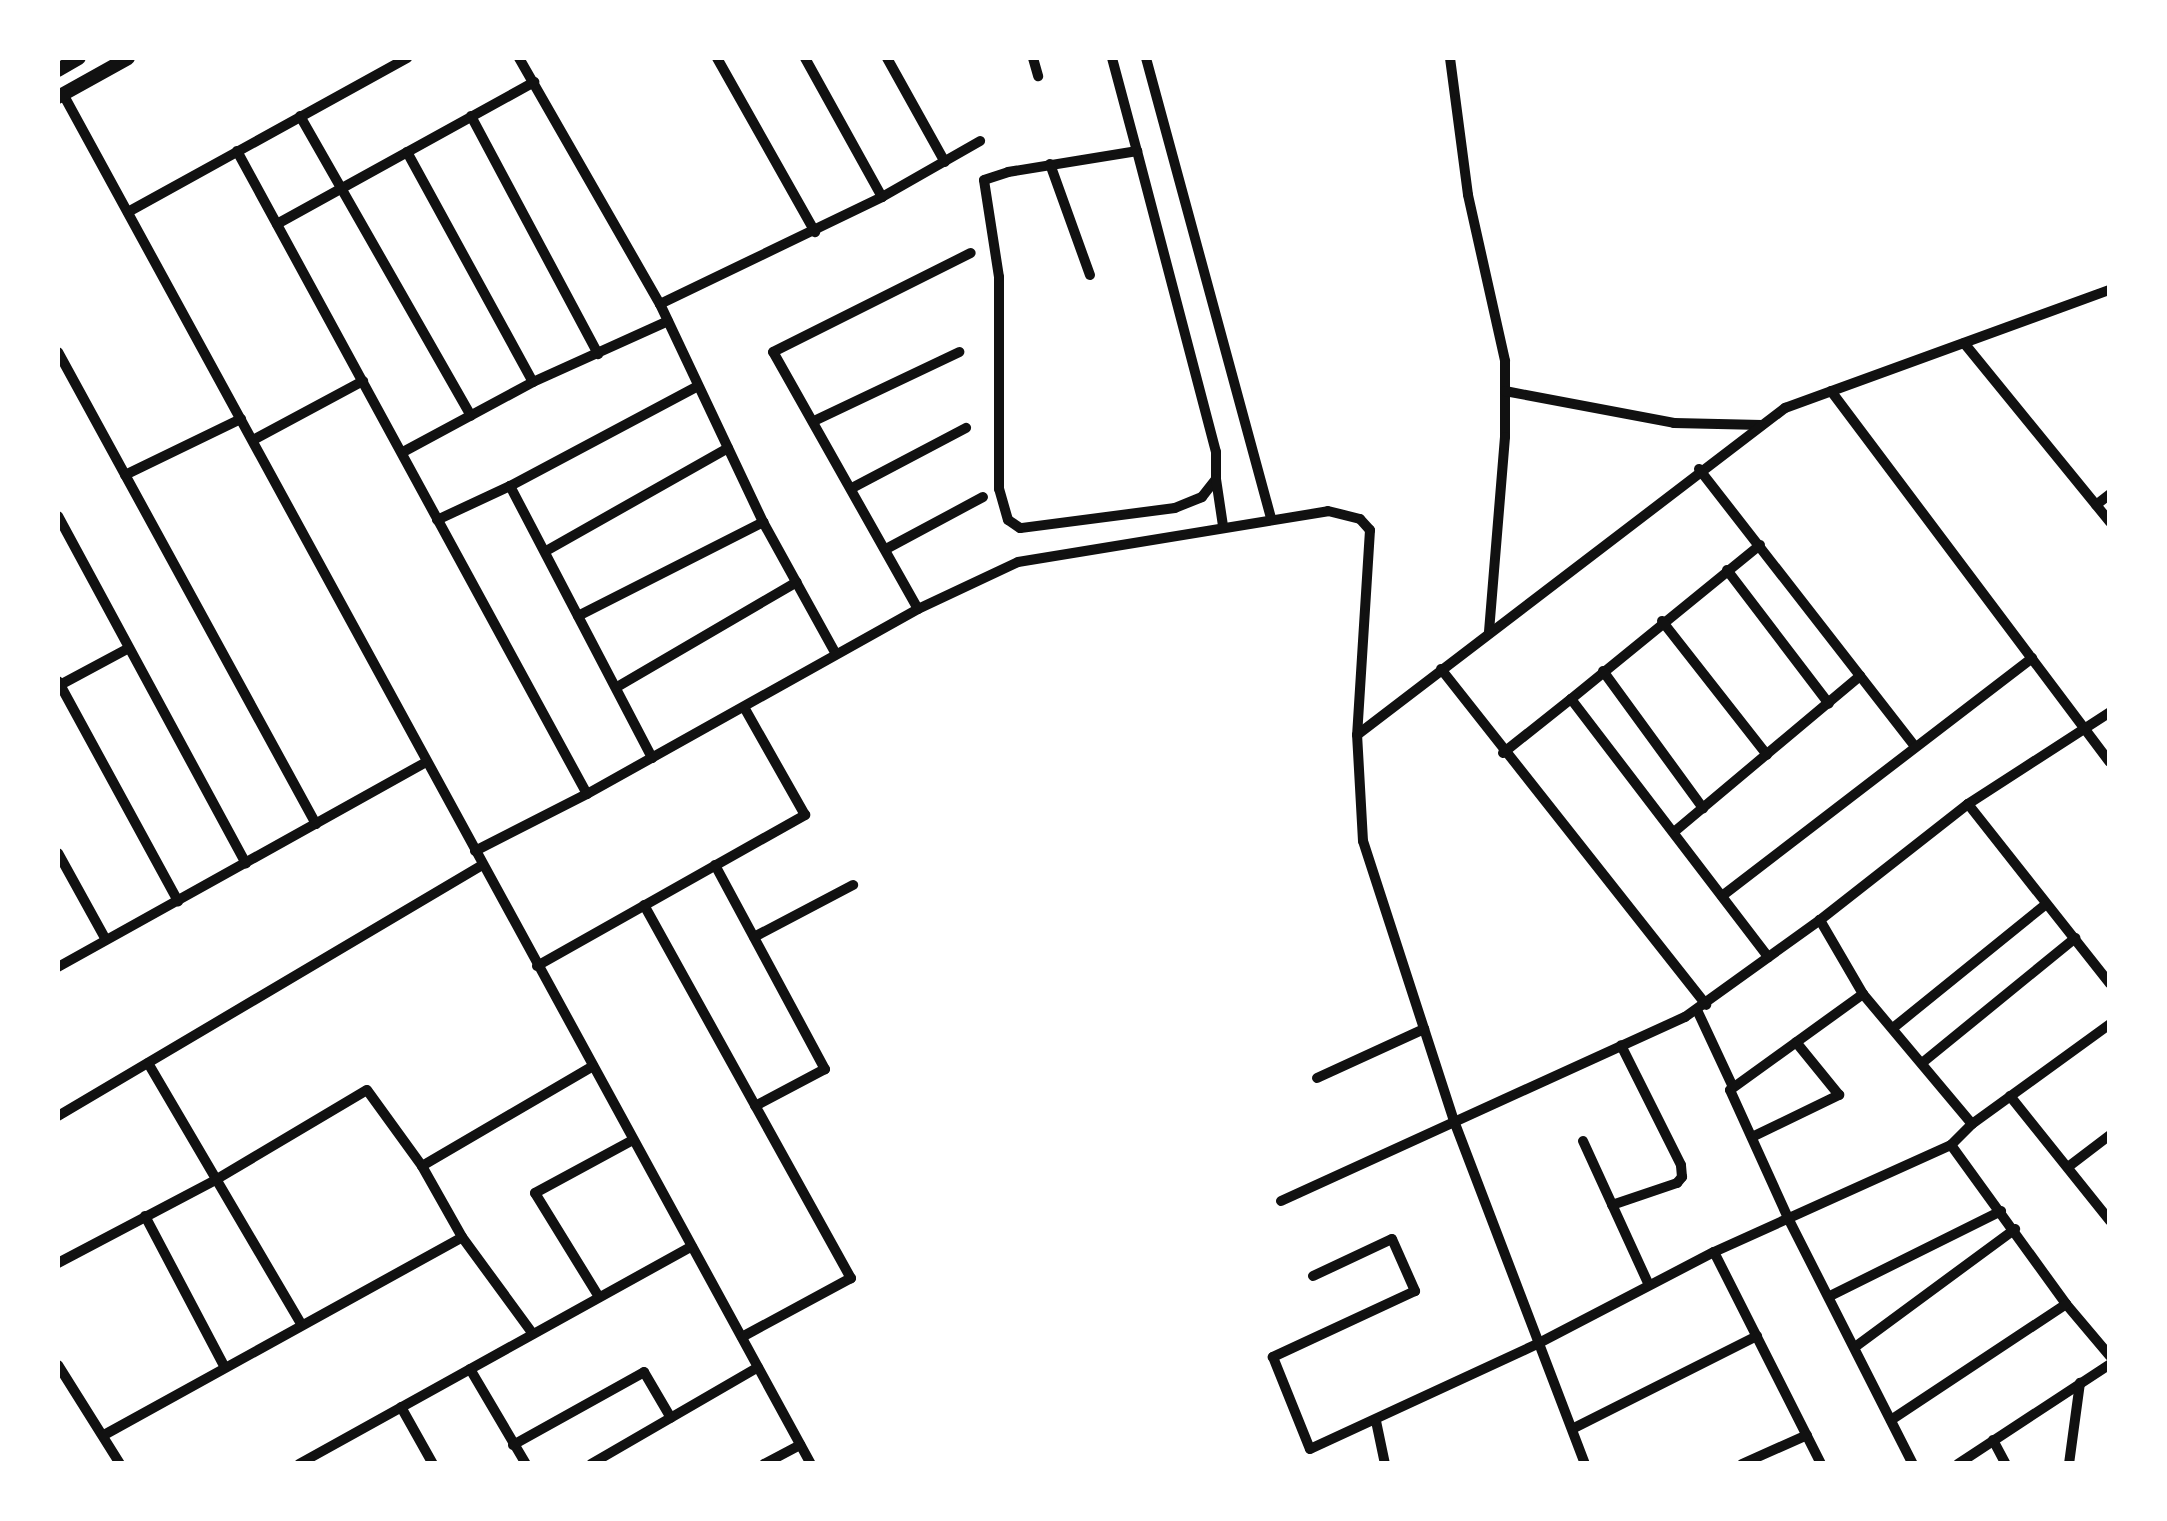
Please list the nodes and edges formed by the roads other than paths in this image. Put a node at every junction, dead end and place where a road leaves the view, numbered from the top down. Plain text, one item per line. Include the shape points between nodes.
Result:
1 (79, 58) edge
2 (128, 58) edge
3 (407, 58) edge
4 (520, 58) edge
5 (717, 58) edge
6 (806, 58) edge
7 (887, 58) edge
8 (1033, 58) edge
9 (1112, 58) edge
10 (1146, 58) edge
11 (1450, 58) edge
12 (58, 70) edge
13 (1038, 76) dead end
14 (534, 82) junction
15 (60, 95) edge
16 (300, 116) junction
17 (471, 116) junction
18 (980, 141) dead end
19 (238, 151) junction
20 (1137, 151) junction
21 (407, 152) junction
22 (945, 162) junction
23 (1050, 164) junction
24 (344, 187) junction
25 (882, 197) junction
26 (128, 212) junction
27 (277, 224) junction
28 (814, 232) junction
29 (971, 253) dead end
30 (1090, 275) dead end
31 (2109, 292) edge
32 (660, 304) junction
33 (668, 322) junction
34 (1964, 343) junction
35 (960, 352) dead end
36 (598, 354) junction
37 (59, 358) edge
38 (363, 381) junction
39 (534, 382) junction
40 (698, 386) junction
41 (1505, 391) junction
42 (1831, 392) junction
43 (471, 416) junction
44 (241, 420) junction
45 (814, 421) junction
46 (1763, 425) junction
47 (966, 428) dead end
48 (253, 440) junction
49 (728, 448) junction
50 (403, 452) junction
51 (1700, 470) junction
52 (125, 475) junction
53 (1216, 478) junction
54 (510, 486) junction
55 (852, 488) junction
56 (2110, 494) edge
57 (983, 497) dead end
58 (2096, 506) junction
59 (58, 516) edge
60 (1271, 519) junction
61 (438, 520) junction
62 (763, 522) junction
63 (2110, 522) edge
64 (1223, 526) junction
65 (1760, 544) junction
66 (886, 549) junction
67 (546, 551) junction
68 (1727, 570) junction
69 (797, 582) junction
70 (918, 608) junction
71 (578, 616) junction
72 (1662, 621) junction
73 (1489, 632) junction
74 (129, 648) junction
75 (836, 654) junction
76 (2032, 658) junction
77 (1441, 669) junction
78 (1602, 671) junction
79 (1860, 676) junction
80 (59, 684) edge
81 (617, 686) junction
82 (1571, 699) junction
83 (1829, 704) junction
84 (744, 707) junction
85 (2110, 712) edge
86 (2086, 730) junction
87 (1358, 736) junction
88 (1915, 746) junction
89 (1504, 753) junction
90 (1767, 756) junction
91 (652, 758) junction
92 (426, 762) junction
93 (2110, 762) edge
94 (587, 794) junction
95 (1968, 804) junction
96 (1703, 808) junction
97 (316, 824) junction
98 (1674, 832) junction
99 (474, 851) junction
100 (58, 853) edge
101 (246, 862) junction
102 (482, 865) junction
103 (715, 865) junction
104 (853, 885) dead end
105 (1722, 896) junction
106 (178, 900) junction
107 (2046, 904) junction
108 (644, 906) junction
109 (1820, 920) junction
110 (754, 937) junction
111 (2074, 938) junction
112 (106, 940) junction
113 (1768, 958) junction
114 (537, 966) junction
115 (58, 967) edge
116 (2110, 984) edge
117 (1862, 994) junction
118 (1701, 1008) junction
119 (2110, 1024) edge
120 (1424, 1028) junction
121 (1894, 1028) junction
122 (1796, 1042) junction
123 (1621, 1045) junction
124 (148, 1063) junction
125 (1922, 1064) junction
126 (592, 1066) junction
127 (1317, 1078) dead end
128 (1732, 1085) junction
129 (2010, 1096) junction
130 (754, 1106) junction
131 (58, 1116) edge
132 (1454, 1121) junction
133 (1972, 1124) junction
134 (2110, 1135) edge
135 (1752, 1137) junction
136 (633, 1140) junction
137 (1583, 1140) dead end
138 (1951, 1145) junction
139 (422, 1166) junction
140 (2068, 1168) junction
141 (217, 1179) junction
142 (1280, 1202) dead end
143 (1612, 1204) junction
144 (2001, 1211) junction
145 (146, 1216) junction
146 (1788, 1218) junction
147 (2110, 1221) edge
148 (2014, 1230) junction
149 (462, 1237) junction
150 (692, 1246) junction
151 (1714, 1252) junction
152 (58, 1263) edge
153 (1312, 1276) dead end
154 (1649, 1285) junction
155 (1830, 1296) junction
156 (599, 1297) junction
157 (2066, 1304) junction
158 (301, 1324) junction
159 (533, 1334) junction
160 (1757, 1336) junction
161 (742, 1337) junction
162 (1539, 1343) junction
163 (1855, 1347) junction
164 (2110, 1360) edge
165 (58, 1365) edge
166 (224, 1366) junction
167 (758, 1367) junction
168 (470, 1369) junction
169 (2080, 1383) junction
170 (402, 1407) junction
171 (671, 1418) junction
172 (1891, 1420) junction
173 (1376, 1421) junction
174 (1574, 1428) junction
175 (1806, 1434) junction
176 (104, 1435) junction
177 (1994, 1440) junction
178 (513, 1445) junction
179 (800, 1445) junction
180 (120, 1464) edge
181 (299, 1464) edge
182 (433, 1464) edge
183 (526, 1464) edge
184 (590, 1464) edge
185 (764, 1464) edge
186 (811, 1464) edge
187 (1385, 1464) edge
188 (1585, 1464) edge
189 (1742, 1464) edge
190 (1821, 1464) edge
191 (1912, 1464) edge
192 (1958, 1464) edge
193 (2006, 1464) edge
194 (2069, 1464) edge

1 - 12 street
2 - 15 street
3 - 16 street
4 - 14 street
5 - 28 street
6 - 25 street
7 - 22 street
8 - 13 street
9 - 20 street
10 - 60 street
11 - 41 street
14 - 17 street
14 - 32 street
15 - 26 street
16 - 19 street
16 - 24 street
17 - 21 street
17 - 36 street
18 - 22 street
19 - 26 street
19 - 27 street
20 - 23 street
20 - 53 street via 1216,452
21 - 24 street
21 - 39 street
22 - 25 street
23 - 30 street
23 - 53 street via 990,175 983,191 998,258 999,488 1008,520 1040,528 1175,508 1202,497
24 - 27 street
24 - 43 street
25 - 28 street
26 - 44 street
27 - 38 street
28 - 32 street
29 - 45 street via 773,352
31 - 34 street
32 - 33 street
33 - 36 street
33 - 40 street
34 - 42 street
34 - 58 street
35 - 45 street
36 - 39 street
37 - 52 street
38 - 48 street
38 - 50 street
39 - 43 street
40 - 49 street
40 - 54 street
41 - 46 street via 1674,423
41 - 73 street
42 - 46 street via 1785,408
42 - 76 street
43 - 50 street
44 - 48 street
44 - 52 street
45 - 55 street
46 - 51 street
47 - 55 street
48 - 92 street
49 - 62 street
49 - 67 street
50 - 61 street
51 - 65 street
51 - 73 street
52 - 97 street
53 - 64 street
54 - 61 street
54 - 67 street
55 - 66 street
56 - 58 street
57 - 66 street
58 - 63 street
59 - 74 street
60 - 64 street
60 - 87 street via 1344,512 1370,530
61 - 94 street
62 - 69 street
62 - 71 street
64 - 70 street via 1018,562
65 - 68 street
65 - 79 street
66 - 70 street
67 - 71 street
68 - 72 street
68 - 83 street
69 - 75 street
69 - 81 street
70 - 75 street
71 - 81 street
72 - 78 street
72 - 90 street
73 - 77 street
74 - 80 street
74 - 101 street
75 - 84 street
76 - 86 street
76 - 88 street
77 - 87 street
77 - 89 street
78 - 82 street
78 - 96 street
79 - 83 street
79 - 88 street
80 - 106 street
81 - 91 street
82 - 89 street
82 - 98 street
83 - 90 street
84 - 91 street
84 - 103 street via 805,815
85 - 86 street
86 - 93 street
86 - 95 street
87 - 120 street via 1363,841
88 - 105 street
89 - 118 street
90 - 96 street
91 - 94 street
92 - 97 street
92 - 99 street
94 - 99 street
95 - 107 street
95 - 109 street
96 - 98 street
97 - 101 street
98 - 105 street
99 - 102 street
100 - 112 street
101 - 106 street
102 - 114 street
102 - 124 street
103 - 108 street
103 - 110 street
104 - 110 street
105 - 113 street
106 - 112 street
107 - 111 street
107 - 121 street
108 - 114 street
108 - 130 street
109 - 113 street
109 - 117 street
110 - 130 street via 824,1069
111 - 116 street
111 - 125 street
112 - 115 street
113 - 118 street
114 - 126 street
117 - 121 street
117 - 122 street
118 - 123 street
118 - 128 street
119 - 129 street
120 - 127 street
120 - 132 street
121 - 125 street
122 - 128 street
122 - 135 street via 1840,1095
123 - 132 street
123 - 143 street via 1682,1177
124 - 131 street
124 - 141 street
125 - 133 street
126 - 136 street
126 - 139 street
128 - 135 street
129 - 133 street
129 - 140 street
130 - 161 street via 851,1278
132 - 142 street
132 - 162 street
133 - 138 street
134 - 140 street
135 - 146 street
136 - 150 street
136 - 156 street via 535,1193
137 - 143 street
138 - 144 street
138 - 146 street
139 - 141 street via 367,1090
139 - 149 street
140 - 147 street
141 - 145 street
141 - 158 street
143 - 154 street
144 - 148 street
144 - 155 street
145 - 152 street
145 - 166 street
146 - 151 street
146 - 155 street
148 - 157 street
148 - 163 street
149 - 158 street
149 - 159 street
150 - 156 street
150 - 161 street
151 - 154 street
151 - 160 street
153 - 173 street via 1392,1239 1415,1292 1272,1356 1310,1448
154 - 162 street
155 - 163 street
156 - 159 street
157 - 164 street
157 - 172 street
158 - 166 street
159 - 168 street
160 - 174 street
160 - 175 street
161 - 167 street
162 - 173 street
162 - 174 street
163 - 172 street
164 - 169 street
165 - 176 street
166 - 176 street
167 - 171 street
167 - 179 street
168 - 170 street
168 - 178 street
169 - 177 street
169 - 194 street
170 - 181 street
170 - 182 street
171 - 178 street via 644,1372
171 - 184 street
172 - 191 street
173 - 187 street
174 - 188 street
175 - 189 street
175 - 190 street
176 - 180 street
177 - 192 street
177 - 193 street
178 - 183 street
179 - 185 street
179 - 186 street

